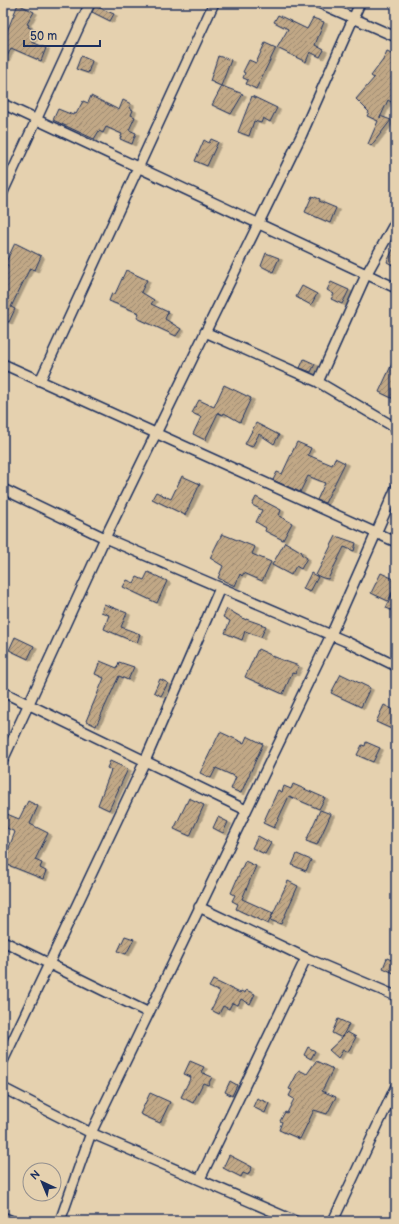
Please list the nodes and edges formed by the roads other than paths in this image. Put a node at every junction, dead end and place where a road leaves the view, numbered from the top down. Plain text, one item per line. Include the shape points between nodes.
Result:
1 (90, 3) edge
2 (214, 3) edge
3 (319, 3) edge
4 (360, 3) edge
5 (354, 18) junction
6 (396, 37) edge
7 (3, 104) edge
8 (36, 120) junction
9 (138, 168) junction
10 (3, 192) edge
11 (396, 221) edge
12 (259, 225) junction
13 (366, 275) junction
14 (396, 288) edge
15 (206, 332) junction
16 (3, 364) edge
17 (40, 381) junction
18 (318, 382) junction
19 (396, 428) edge
20 (156, 434) junction
21 (396, 488) edge
22 (3, 489) edge
23 (376, 533) junction
24 (106, 538) junction
25 (396, 542) edge
26 (220, 588) junction
27 (331, 636) junction
28 (396, 666) edge
29 (3, 692) edge
30 (28, 704) junction
31 (3, 760) edge
32 (145, 761) junction
33 (246, 810) junction
34 (199, 907) junction
35 (3, 941) edge
36 (306, 958) junction
37 (50, 963) junction
38 (396, 996) edge
39 (149, 1013) junction
40 (3, 1062) edge
41 (396, 1086) edge
42 (3, 1088) edge
43 (91, 1133) junction
44 (200, 1179) junction
45 (3, 1217) edge
46 (12, 1221) edge
47 (60, 1221) edge
48 (295, 1221) edge
49 (333, 1221) edge

1 - 8 street
2 - 9 street
3 - 5 street
4 - 5 street
5 - 6 street
5 - 12 street
7 - 8 street
8 - 9 street
8 - 10 street
9 - 12 street
9 - 17 street
11 - 13 street
12 - 13 street
12 - 15 street
13 - 14 street
13 - 18 street
15 - 18 street
15 - 20 street
16 - 17 street
17 - 20 street
18 - 19 street
20 - 23 street
20 - 24 street
21 - 23 street
22 - 24 street
23 - 25 street
23 - 27 street
24 - 26 street
24 - 30 street
26 - 27 street
26 - 32 street
27 - 28 street
27 - 33 street
29 - 30 street
30 - 31 street
30 - 32 street
32 - 33 street
32 - 37 street
33 - 34 street
34 - 36 street
34 - 39 street
35 - 37 street
36 - 38 street
36 - 44 street
37 - 39 street
37 - 40 street
39 - 43 street
41 - 49 street
42 - 43 street
43 - 44 street
43 - 47 street
44 - 48 street
45 - 46 street

